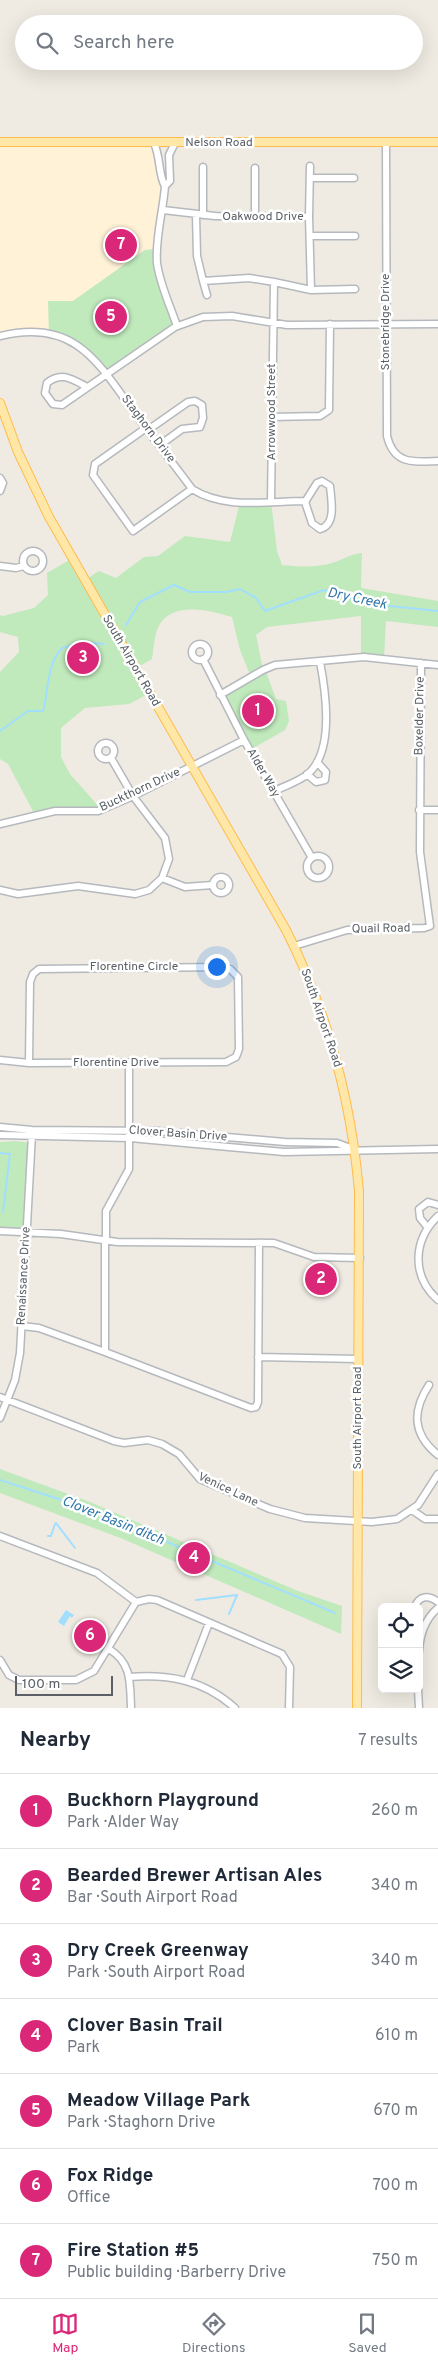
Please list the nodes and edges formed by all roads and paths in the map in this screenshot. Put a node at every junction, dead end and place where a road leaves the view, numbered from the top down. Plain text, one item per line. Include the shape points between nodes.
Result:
1 (0, 142) edge
2 (386, 142) junction
3 (438, 142) edge
4 (154, 143) junction
5 (176, 143) junction
6 (310, 166) dead end
7 (203, 167) dead end
8 (255, 168) dead end
9 (310, 178) junction
10 (354, 178) dead end
11 (165, 186) junction
12 (163, 210) junction
13 (200, 215) junction
14 (255, 217) junction
15 (310, 217) junction
16 (310, 236) junction
17 (355, 236) dead end
18 (203, 281) junction
19 (274, 282) junction
20 (355, 289) dead end
21 (311, 290) junction
22 (206, 295) dead end
23 (272, 323) junction
24 (386, 323) junction
25 (330, 324) junction
26 (438, 324) edge
27 (178, 326) junction
28 (0, 336) edge
29 (106, 374) junction
30 (87, 387) junction
31 (0, 402) edge
32 (271, 417) junction
33 (147, 429) junction
34 (160, 445) junction
35 (438, 461) edge
36 (0, 478) edge
37 (192, 489) junction
38 (0, 491) edge
39 (271, 501) junction
40 (306, 501) junction
41 (0, 566) edge
42 (24, 566) dead end
43 (203, 659) dead end
44 (320, 662) junction
45 (420, 663) junction
46 (438, 666) edge
47 (220, 695) junction
48 (244, 740) junction
49 (111, 758) dead end
50 (317, 762) junction
51 (190, 766) junction
52 (307, 774) junction
53 (273, 792) junction
54 (133, 796) junction
55 (419, 810) junction
56 (438, 810) edge
57 (0, 824) edge
58 (312, 858) dead end
59 (162, 878) junction
60 (214, 885) dead end
61 (0, 890) edge
62 (430, 917) joint
63 (294, 946) junction
64 (0, 1060) edge
65 (232, 1060) joint
66 (29, 1063) junction
67 (129, 1063) junction
68 (0, 1127) edge
69 (130, 1130) junction
70 (32, 1134) junction
71 (0, 1135) edge
72 (130, 1138) junction
73 (355, 1149) junction
74 (438, 1149) edge
75 (438, 1206) edge
76 (438, 1216) edge
77 (428, 1228) junction
78 (0, 1230) edge
79 (26, 1232) junction
80 (105, 1241) junction
81 (259, 1243) junction
82 (360, 1258) junction
83 (438, 1299) edge
84 (22, 1326) junction
85 (105, 1352) junction
86 (258, 1357) junction
87 (358, 1359) junction
88 (429, 1385) dead end
89 (0, 1397) edge
90 (8, 1400) junction
91 (0, 1418) edge
92 (438, 1455) edge
93 (438, 1474) edge
94 (435, 1487) edge
95 (412, 1510) junction
96 (438, 1519) edge
97 (357, 1521) junction
98 (0, 1536) edge
99 (136, 1602) junction
100 (438, 1602) edge
101 (417, 1603) edge
102 (438, 1608) edge
103 (423, 1622) edge
104 (209, 1623) junction
105 (426, 1623) junction
106 (419, 1648) edge
107 (109, 1649) junction
108 (0, 1660) edge
109 (130, 1677) junction
110 (187, 1680) junction
111 (418, 1693) edge
112 (131, 1708) edge
113 (235, 1708) edge
114 (289, 1708) edge
115 (357, 1708) edge
116 (419, 1708) edge

1 - 4 main road, Nelson Road
2 - 3 main road, Nelson Road
2 - 5 main road, Nelson Road
2 - 24 street, Stonebridge Drive
4 - 5 main road, Nelson Road
4 - 11 street via 160,156 161,180
5 - 11 street via 170,155 170,181
6 - 9 street
7 - 13 street
8 - 14 street
9 - 10 street
9 - 15 street
11 - 12 street
12 - 13 street, Oakwood Drive
12 - 27 street via 158,264 161,283
13 - 14 street, Oakwood Drive
13 - 18 street via 197,256
14 - 15 street, Oakwood Drive
15 - 16 street, Oakwood Drive
16 - 17 street
16 - 21 street, Oakwood Drive
18 - 19 street via 249,278
18 - 22 street
19 - 21 street
19 - 23 street
20 - 21 street
23 - 25 street
23 - 27 street via 216,316
23 - 32 street, Arrowwood Street
24 - 25 street
24 - 26 street
24 - 35 street, Stonebridge Drive via 385,414 389,446 403,459 412,462
25 - 32 street via 329,411 318,417
27 - 29 street
28 - 29 street, Staghorn Drive via 34,331 55,335 85,350
29 - 30 street
29 - 33 street, Staghorn Drive
30 - 30 street via 66,376 57,376 46,383 44,392 52,404 60,406
31 - 51 main road, South Airport Road via 33,484
32 - 39 street, Arrowwood Street
33 - 34 street, Staghorn Drive
33 - 34 street via 188,402 195,400 202,405 200,428 181,430
33 - 37 street via 95,464 93,469 133,531
34 - 37 street, Staghorn Drive
36 - 38 street
37 - 39 street, Staghorn Drive via 224,502
39 - 40 street, Staghorn Drive
40 - 40 street via 319,481 330,484 331,520 328,526 321,529 314,526
41 - 42 street
43 - 47 street, Alder Way
44 - 45 street, Boxelder Drive via 364,657
44 - 47 street, Boxelder Drive via 270,667
44 - 50 street via 324,684 325,739
45 - 46 street
45 - 55 street, Boxelder Drive
47 - 48 street, Alder Way
48 - 51 street, Buckthorn Drive
48 - 53 street, Alder Way
49 - 54 street
50 - 52 street
50 - 52 street via 326,773 325,780 316,782
51 - 54 street, Buckthorn Drive
51 - 63 main road, South Airport Road
52 - 53 street
53 - 58 street, Alder Way
54 - 57 street, Buckthorn Drive via 94,812 55,811
54 - 59 street via 164,835 168,864
55 - 56 street
55 - 62 street, Boxelder Drive via 420,858
59 - 60 street via 185,887
59 - 61 street via 149,890 135,894 78,886 22,894
62 - 63 street, Quail Road via 430,926 425,928 347,930
63 - 73 main road, South Airport Road via 311,983 337,1058
64 - 66 street, Florentine Drive
65 - 66 street, Florentine Circle via 239,1047 240,983 230,969 45,967 35,972 30,980
65 - 67 street, Florentine Drive via 217,1063
66 - 67 street, Florentine Drive
67 - 69 street
68 - 70 street, Clover Basin Drive
69 - 70 street, Clover Basin Drive
69 - 72 street
69 - 73 street, Clover Basin Drive via 337,1143
70 - 71 street, Clover Basin Drive
70 - 72 street, Clover Basin Drive
70 - 79 street, Renaissance Drive
72 - 73 street, Clover Basin Drive via 284,1152
72 - 80 street via 129,1169 106,1211
73 - 74 street, Clover Basin Drive
73 - 82 main road, South Airport Road
75 - 77 street via 430,1202 420,1208 420,1218
76 - 77 street
77 - 83 street via 419,1244 418,1260 423,1280
78 - 79 street
79 - 80 street
79 - 84 street, Renaissance Drive
80 - 81 street
80 - 85 street
81 - 82 street via 279,1244 314,1257
81 - 86 street
82 - 87 main road, South Airport Road
84 - 85 street via 39,1328
84 - 90 street, Renaissance Drive via 18,1369
85 - 86 street via 250,1408 258,1404
86 - 87 street
87 - 97 main road, South Airport Road
88 - 92 street via 418,1404 417,1422 426,1442
89 - 90 street, Venice Lane
90 - 91 street, Renaissance Drive
90 - 97 street, Venice Lane via 118,1442 148,1440 162,1444 178,1454 200,1479 274,1511 305,1518
93 - 94 street
94 - 95 street
95 - 96 street via 425,1519
95 - 97 street, Venice Lane via 393,1520
97 - 115 main road, South Airport Road
98 - 99 street via 97,1573
99 - 104 street via 155,1599
99 - 107 street
100 - 101 street via 425,1597
102 - 105 street
103 - 105 street
104 - 110 street
104 - 114 street via 285,1657 290,1667
105 - 106 street
107 - 108 street via 92,1673 76,1680 16,1679 7,1673
107 - 109 street via 125,1662
109 - 110 street via 158,1675
109 - 112 street
110 - 113 street via 213,1692
111 - 116 street

